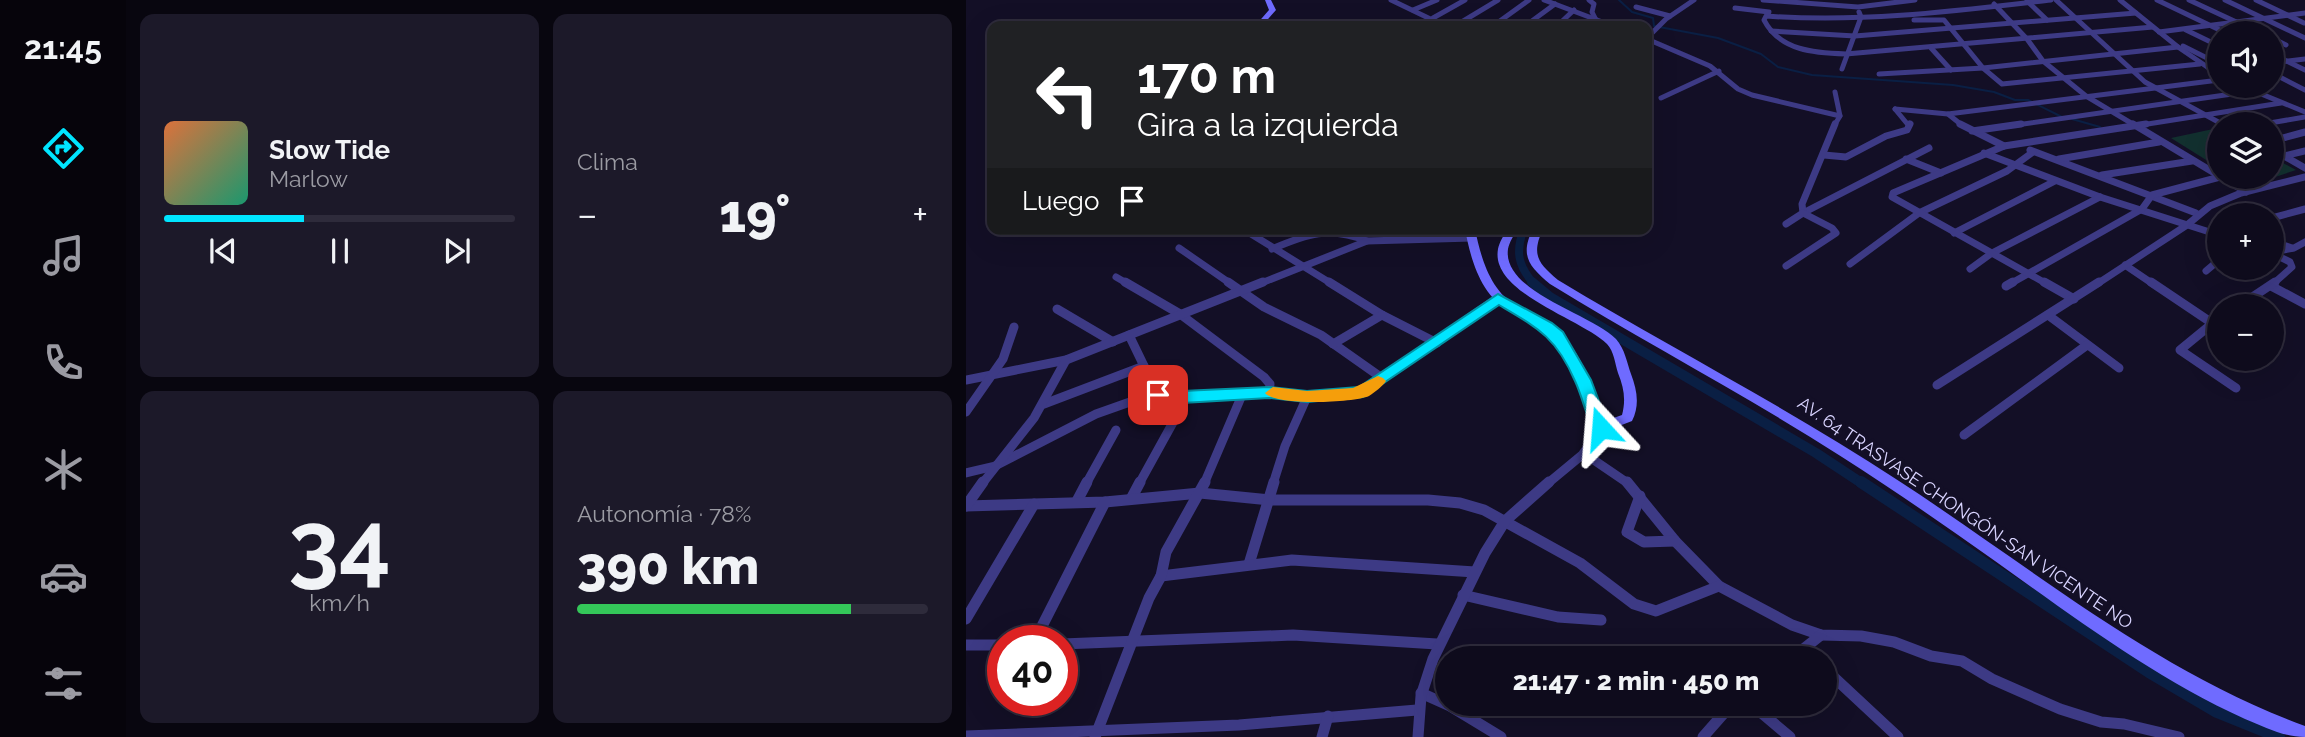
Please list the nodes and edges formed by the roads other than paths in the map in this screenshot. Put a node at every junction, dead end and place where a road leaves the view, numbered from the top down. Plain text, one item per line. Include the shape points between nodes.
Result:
1 (1268, 0) edge
2 (1391, 0) edge
3 (1437, 0) edge
4 (1452, 0) edge
5 (1498, 0) edge
6 (1530, 0) edge
7 (1544, 0) edge
8 (1589, 0) edge
9 (1694, 0) edge
10 (1763, 0) edge
11 (1915, 0) edge
12 (1963, 0) edge
13 (1990, 0) edge
14 (2051, 0) edge
15 (2056, 0) edge
16 (2120, 0) edge
17 (2157, 0) edge
18 (2189, 0) edge
19 (2225, 0) edge
20 (2256, 0) edge
21 (1463, 1) edge
22 (1646, 1) edge
23 (1778, 1) edge
24 (1907, 1) edge
25 (2027, 1) edge
26 (1875, 2) edge
27 (1821, 3) edge
28 (1555, 4) junction
29 (1996, 5) junction
30 (1858, 7) junction
31 (1972, 7) junction
32 (1735, 8) dead end
33 (1413, 10) junction
34 (1574, 10) junction
35 (2136, 13) junction
36 (2305, 13) edge
37 (1768, 14) junction
38 (1893, 15) junction
39 (2287, 15) junction
40 (1670, 16) junction
41 (1861, 17) junction
42 (1913, 17) junction
43 (2075, 17) junction
44 (1433, 18) junction
45 (2264, 18) junction
46 (1824, 19) junction
47 (1596, 20) junction
48 (2047, 20) junction
49 (1263, 21) edge
50 (1438, 21) edge
51 (1463, 21) edge
52 (1500, 21) edge
53 (1532, 21) edge
54 (1562, 21) edge
55 (1599, 21) edge
56 (2234, 21) edge
57 (2248, 21) edge
58 (2013, 23) junction
59 (2304, 23) edge
60 (2207, 24) edge
61 (2207, 26) edge
62 (1951, 29) junction
63 (2156, 29) junction
64 (2184, 29) junction
65 (1769, 30) junction
66 (1897, 32) junction
67 (1652, 33) edge
68 (2094, 33) junction
69 (1823, 35) junction
70 (1855, 36) junction
71 (2305, 38) edge
72 (2027, 39) junction
73 (1652, 40) edge
74 (2207, 40) edge
75 (2170, 41) junction
76 (1965, 45) junction
77 (2178, 47) junction
78 (1931, 48) junction
79 (1846, 54) junction
80 (2116, 55) junction
81 (2207, 58) edge
82 (2305, 58) edge
83 (2285, 60) joint
84 (2043, 61) junction
85 (2200, 64) junction
86 (1983, 68) junction
87 (2207, 68) edge
88 (1842, 69) dead end
89 (1951, 70) junction
90 (2305, 70) edge
91 (1719, 71) junction
92 (2134, 71) junction
93 (1879, 74) dead end
94 (2207, 78) edge
95 (2063, 79) junction
96 (2284, 79) edge
97 (2154, 88) junction
98 (2305, 90) edge
99 (1835, 92) dead end
100 (2086, 96) junction
101 (1898, 97) dead end
102 (2207, 97) edge
103 (1661, 98) dead end
104 (2269, 98) edge
105 (2177, 101) junction
106 (2281, 103) junction
107 (1895, 109) junction
108 (2108, 110) junction
109 (2303, 112) edge
110 (1948, 114) junction
111 (2203, 115) junction
112 (1839, 116) junction
113 (2207, 117) edge
114 (2284, 118) edge
115 (2130, 124) junction
116 (1972, 131) junction
117 (2305, 132) edge
118 (2284, 138) edge
119 (2159, 142) junction
120 (2020, 144) junction
121 (2004, 146) junction
122 (1929, 148) dead end
123 (2305, 151) edge
124 (2033, 152) junction
125 (1984, 153) junction
126 (1824, 155) junction
127 (2284, 156) joint
128 (1906, 159) junction
129 (2057, 160) junction
130 (2193, 161) junction
131 (2017, 166) junction
132 (2305, 168) edge
133 (2207, 169) edge
134 (1941, 173) junction
135 (2100, 176) junction
136 (2305, 177) edge
137 (2207, 180) edge
138 (2055, 181) junction
139 (2241, 189) edge
140 (2246, 192) junction
141 (2152, 195) junction
142 (2100, 197) junction
143 (2142, 209) junction
144 (2305, 209) edge
145 (1803, 213) junction
146 (1919, 213) junction
147 (2196, 213) junction
148 (2284, 215) edge
149 (1786, 224) dead end
150 (2187, 225) junction
151 (2207, 231) edge
152 (1954, 233) junction
153 (1252, 235) edge
154 (1304, 235) edge
155 (1337, 235) edge
156 (1456, 235) edge
157 (1471, 235) edge
158 (1509, 235) edge
159 (1536, 235) edge
160 (1367, 241) junction
161 (2305, 243) edge
162 (2284, 245) edge
163 (1179, 248) dead end
164 (2294, 248) junction
165 (1272, 249) junction
166 (2284, 250) edge
167 (1992, 253) junction
168 (2284, 259) edge
169 (1850, 264) dead end
170 (1301, 265) junction
171 (2125, 265) junction
172 (1786, 266) dead end
173 (1970, 269) dead end
174 (2028, 274) junction
175 (2284, 274) edge
176 (1116, 276) dead end
177 (2278, 280) edge
178 (2006, 286) dead end
179 (2271, 286) junction
180 (1240, 291) junction
181 (2258, 294) edge
182 (1498, 299) junction
183 (2074, 299) junction
184 (2305, 304) edge
185 (1057, 309) dead end
186 (1180, 314) junction
187 (2048, 315) junction
188 (1382, 316) junction
189 (2207, 316) edge
190 (1014, 327) dead end
191 (2207, 328) edge
192 (1129, 335) junction
193 (1113, 342) junction
194 (1437, 343) junction
195 (1333, 344) junction
196 (2087, 345) junction
197 (1066, 360) junction
198 (1144, 366) junction
199 (2119, 368) dead end
200 (2207, 368) edge
201 (2211, 371) edge
202 (990, 376) junction
203 (1382, 378) junction
204 (966, 380) edge
205 (1937, 385) dead end
206 (2236, 388) dead end
207 (1269, 393) junction
208 (1158, 395) junction
209 (1242, 395) junction
210 (1182, 397) junction
211 (1307, 397) junction
212 (1044, 404) junction
213 (966, 412) edge
214 (1601, 428) junction
215 (1116, 430) dead end
216 (1964, 435) dead end
217 (1585, 454) junction
218 (995, 466) junction
219 (966, 473) edge
220 (1200, 493) junction
221 (1640, 496) junction
222 (1131, 499) junction
223 (1270, 500) junction
224 (1077, 501) junction
225 (1105, 502) junction
226 (1034, 504) junction
227 (966, 506) edge
228 (1505, 522) junction
229 (1675, 541) junction
230 (1249, 564) junction
231 (1475, 572) junction
232 (1161, 576) junction
233 (1718, 586) junction
234 (1463, 595) junction
235 (966, 619) edge
236 (1601, 620) dead end
237 (1042, 625) edge
238 (1821, 635) junction
239 (1134, 641) junction
240 (1078, 643) edge
241 (1437, 644) junction
242 (966, 645) edge
243 (987, 645) edge
244 (1814, 646) edge
245 (1837, 681) edge
246 (1421, 693) junction
247 (1417, 710) junction
248 (1328, 716) junction
249 (1721, 716) edge
250 (1765, 716) edge
251 (1096, 733) edge
252 (2305, 734) edge
253 (966, 736) edge
254 (1322, 737) edge
255 (1419, 737) edge
256 (1501, 737) edge
257 (1703, 737) edge
258 (1790, 737) edge
259 (1898, 737) edge
260 (2179, 737) edge

1 - 49 street via 1273,10
2 - 33 street
3 - 33 street
4 - 21 street
5 - 51 street
6 - 52 street
7 - 28 street
8 - 47 street
9 - 40 street
10 - 23 street
11 - 24 street
12 - 31 street
13 - 29 street
14 - 25 street
15 - 43 street
16 - 35 street
17 - 60 street
18 - 56 street
19 - 45 street
20 - 39 street
21 - 44 street
22 - 40 street via 1636,7
23 - 27 street
23 - 37 street
24 - 26 street
24 - 42 street
25 - 29 street
25 - 48 street
26 - 30 street
27 - 30 street
28 - 34 street
28 - 53 street
29 - 31 street
29 - 58 street
30 - 41 street
31 - 42 street
32 - 37 street
33 - 44 street
34 - 47 street
34 - 54 street
35 - 43 street
35 - 63 street
36 - 39 street
37 - 46 street
37 - 65 street via 1763,20
38 - 41 street
38 - 42 street
38 - 66 street
39 - 45 street
39 - 59 street
40 - 67 street
41 - 46 street
41 - 70 street
42 - 62 street via 1940,19
43 - 48 street
43 - 68 street
44 - 50 street
45 - 57 street
45 - 71 street
46 - 69 street
47 - 55 street
48 - 58 street
58 - 62 street
58 - 72 street
61 - 64 street
62 - 66 street
62 - 76 street
63 - 64 street
63 - 68 street
63 - 75 street
64 - 74 street
65 - 69 street
65 - 79 street via 1797,47
66 - 70 street
68 - 72 street
68 - 80 street
69 - 70 street
70 - 79 street
72 - 76 street
72 - 84 street
73 - 91 street
75 - 77 street
75 - 81 street
76 - 78 street
76 - 86 street
77 - 80 street
77 - 85 street
78 - 79 street
78 - 89 street
79 - 88 street
80 - 84 street
80 - 92 street
82 - 83 street
83 - 90 street
84 - 86 street
84 - 95 street
85 - 87 street
85 - 92 street
86 - 89 street
86 - 95 street via 2002,84
89 - 93 street
91 - 103 street
91 - 112 street via 1752,95
92 - 95 street
92 - 97 street
94 - 97 street
95 - 100 street
96 - 98 street
97 - 100 street
97 - 105 street
99 - 112 street
100 - 108 street
100 - 110 street
101 - 107 street
102 - 105 street
104 - 106 street
105 - 108 street
105 - 111 street
106 - 109 street
106 - 111 street
107 - 110 street
107 - 126 street via 1910,124 1907,130 1846,157
108 - 115 street
108 - 116 street
109 - 114 street
110 - 116 street
111 - 113 street
111 - 115 street
112 - 126 street
115 - 119 street
115 - 120 street
116 - 121 street
117 - 118 street
119 - 129 street
119 - 130 street
120 - 121 street
120 - 124 street
121 - 125 street
122 - 128 street
123 - 127 street
124 - 129 street
124 - 131 street
125 - 131 street
125 - 134 street
126 - 145 street via 1802,204
127 - 132 street
128 - 134 street
128 - 145 street
129 - 135 street
130 - 133 street
130 - 135 street
131 - 138 street
131 - 146 street
134 - 146 street via 1893,193 1892,197
135 - 141 street
136 - 140 street
137 - 141 street
138 - 142 street
138 - 152 street
139 - 140 street
140 - 147 street
141 - 143 street
141 - 147 street
142 - 143 street
142 - 167 street
143 - 150 street
143 - 174 street
144 - 148 street
145 - 149 street
145 - 172 street via 1836,233
146 - 152 street
146 - 169 street
147 - 150 street
150 - 151 street
150 - 171 street
152 - 167 street
153 - 165 street
154 - 165 street
155 - 160 street
156 - 160 street
157 - 182 street via 1477,258
158 - 214 street via 1503,248 1504,263 1516,282 1615,344 1631,391 1631,407 1627,418
159 - 252 street, AV. 64 TRASVASE CHONGÓN-SAN VICENTE NO via 1530,250 1535,267 1554,282 1847,453 2117,639 2189,683 2250,715
160 - 170 street
161 - 164 street
162 - 164 street
163 - 180 street
164 - 166 street
165 - 170 street
167 - 173 street
167 - 174 street
168 - 175 street via 2292,267
170 - 180 street
170 - 188 street
171 - 183 street
171 - 189 street
174 - 178 street
174 - 183 street
176 - 186 street
177 - 179 street
179 - 181 street
179 - 184 street
180 - 186 street
180 - 195 street
182 - 194 street
182 - 214 street via 1557,336 1583,380
183 - 187 street
185 - 193 street
186 - 192 street
186 - 207 street via 1264,377 1270,384
187 - 196 street
187 - 205 street
188 - 194 street
188 - 195 street
190 - 202 street via 1015,337
191 - 200 street via 2180,350
192 - 193 street
192 - 198 street
193 - 197 street
194 - 203 street
195 - 203 street
196 - 199 street
196 - 216 street
197 - 202 street
197 - 212 street
198 - 208 street
198 - 212 street
201 - 206 street
202 - 204 street
202 - 213 street
203 - 211 street via 1363,392
207 - 209 street
207 - 211 street
208 - 210 street
208 - 218 street via 1096,414
209 - 210 street
209 - 220 street
210 - 222 street via 1176,417
211 - 223 street via 1285,446
212 - 218 street
214 - 217 street
215 - 224 street
217 - 221 street via 1628,482
217 - 228 street
218 - 219 street
218 - 227 street
220 - 222 street
220 - 223 street
220 - 232 street via 1166,552
221 - 229 street
221 - 229 street via 1627,532 1644,542
222 - 225 street
223 - 228 street via 1428,500 1460,503
223 - 230 street
224 - 225 street
224 - 226 street
225 - 237 street
226 - 227 street
226 - 235 street
228 - 231 street
228 - 233 street via 1580,563 1634,604 1656,611
229 - 233 street
230 - 231 street via 1292,560
230 - 232 street
231 - 234 street
232 - 239 street
233 - 238 street
234 - 236 street via 1558,617
234 - 241 street
238 - 244 street
238 - 260 street via 1894,642 1931,656 1962,661 2038,702 2101,722
239 - 240 street
239 - 241 street via 1293,635
239 - 251 street
241 - 246 street
242 - 243 street
245 - 259 street
246 - 247 street
246 - 256 street
247 - 248 street
247 - 255 street
248 - 251 street
248 - 254 street
249 - 257 street
250 - 258 street
251 - 253 street

